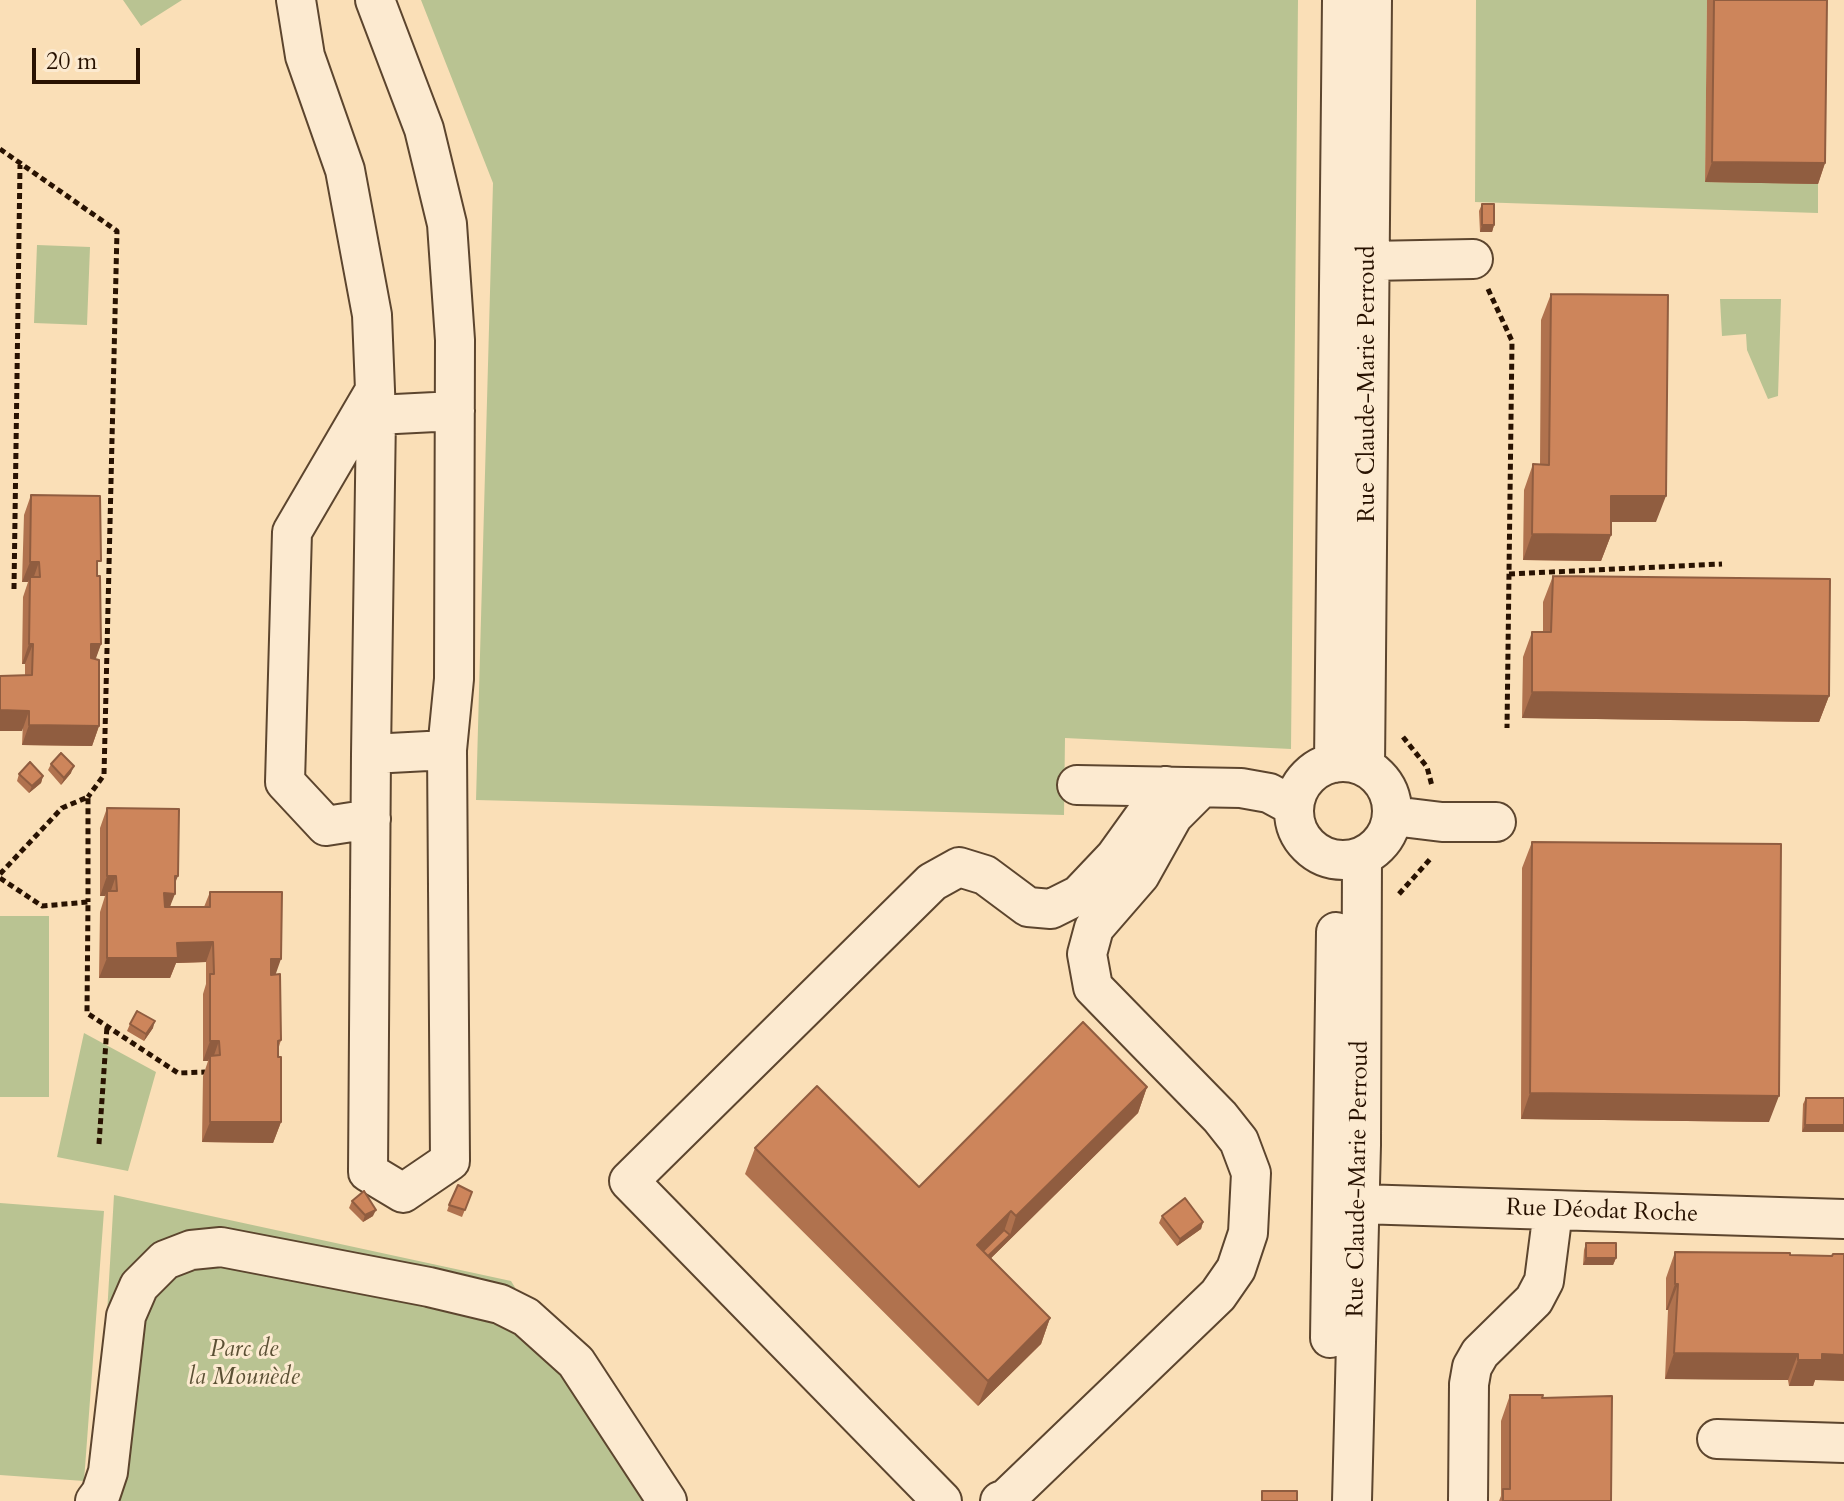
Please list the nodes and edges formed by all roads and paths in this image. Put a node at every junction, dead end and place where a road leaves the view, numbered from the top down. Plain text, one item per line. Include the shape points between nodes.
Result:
1 (296, 0) edge
2 (375, 0) edge
3 (1342, 0) edge
4 (1372, 0) edge
5 (0, 149) edge
6 (20, 164) junction
7 (1473, 259) joint
8 (1369, 261) junction
9 (376, 403) junction
10 (455, 411) junction
11 (1722, 564) dead end
12 (1509, 574) junction
13 (14, 589) dead end
14 (1507, 728) dead end
15 (447, 750) junction
16 (371, 754) junction
17 (1350, 765) junction
18 (1077, 785) dead end
19 (1183, 787) junction
20 (88, 797) junction
21 (1293, 806) junction
22 (1393, 816) junction
23 (371, 819) junction
24 (1496, 822) dead end
25 (1350, 859) junction
26 (0, 876) edge
27 (88, 902) junction
28 (107, 1025) junction
29 (205, 1072) dead end
30 (99, 1144) dead end
31 (1359, 1204) junction
32 (1553, 1211) junction
33 (1844, 1219) edge
34 (1717, 1439) dead end
35 (1844, 1443) edge
36 (95, 1501) edge
37 (667, 1501) edge
38 (942, 1501) edge
39 (1000, 1501) edge
40 (1328, 1501) edge
41 (1352, 1501) edge
42 (1468, 1501) edge

1 - 9 street via 305,56 345,170 372,315
2 - 10 street via 424,129 447,224
3 - 17 street, Rue Claude-Marie Perroud
4 - 8 street, Rue Claude-Marie Perroud
5 - 6 path
6 - 13 path
6 - 20 path via 117,231 104,775
7 - 8 street
7 - 12 path via 1512,341
8 - 17 street, Rue Claude-Marie Perroud
9 - 10 street
9 - 16 street
9 - 23 street via 292,532 285,782 326,826
10 - 15 street via 454,679
11 - 12 path
12 - 14 path
15 - 16 street
15 - 23 street via 450,1161 403,1193 368,1172
16 - 23 street
17 - 21 street via 1319,768 1298,790
17 - 22 street via 1381,779
18 - 19 street
19 - 21 street via 1241,788 1269,793
19 - 38 street via 1079,895 1051,909 1028,907 985,875 959,867 932,882 629,1181
19 - 39 street via 1140,875 1094,928 1087,954 1093,987 1239,1141 1251,1173 1248,1233 1236,1269 1218,1295
20 - 26 path via 62,808
20 - 27 path
21 - 25 street via 1304,842 1318,855
22 - 24 street
22 - 25 street via 1377,848
25 - 31 street, Rue Claude-Marie Perroud
25 - 40 street, Rue Claude-Marie Perroud
26 - 27 path via 42,906
27 - 28 path via 87,1013
28 - 29 path via 178,1073
28 - 30 path
31 - 32 street, Rue Déodat Roche
31 - 41 street, Rue Claude-Marie Perroud
32 - 33 street, Rue Déodat Roche
32 - 42 street via 1544,1281 1534,1300 1472,1367
34 - 35 street
36 - 37 street via 108,1472 126,1316 139,1286 165,1260 221,1247 429,1287 500,1304 526,1317 576,1362

